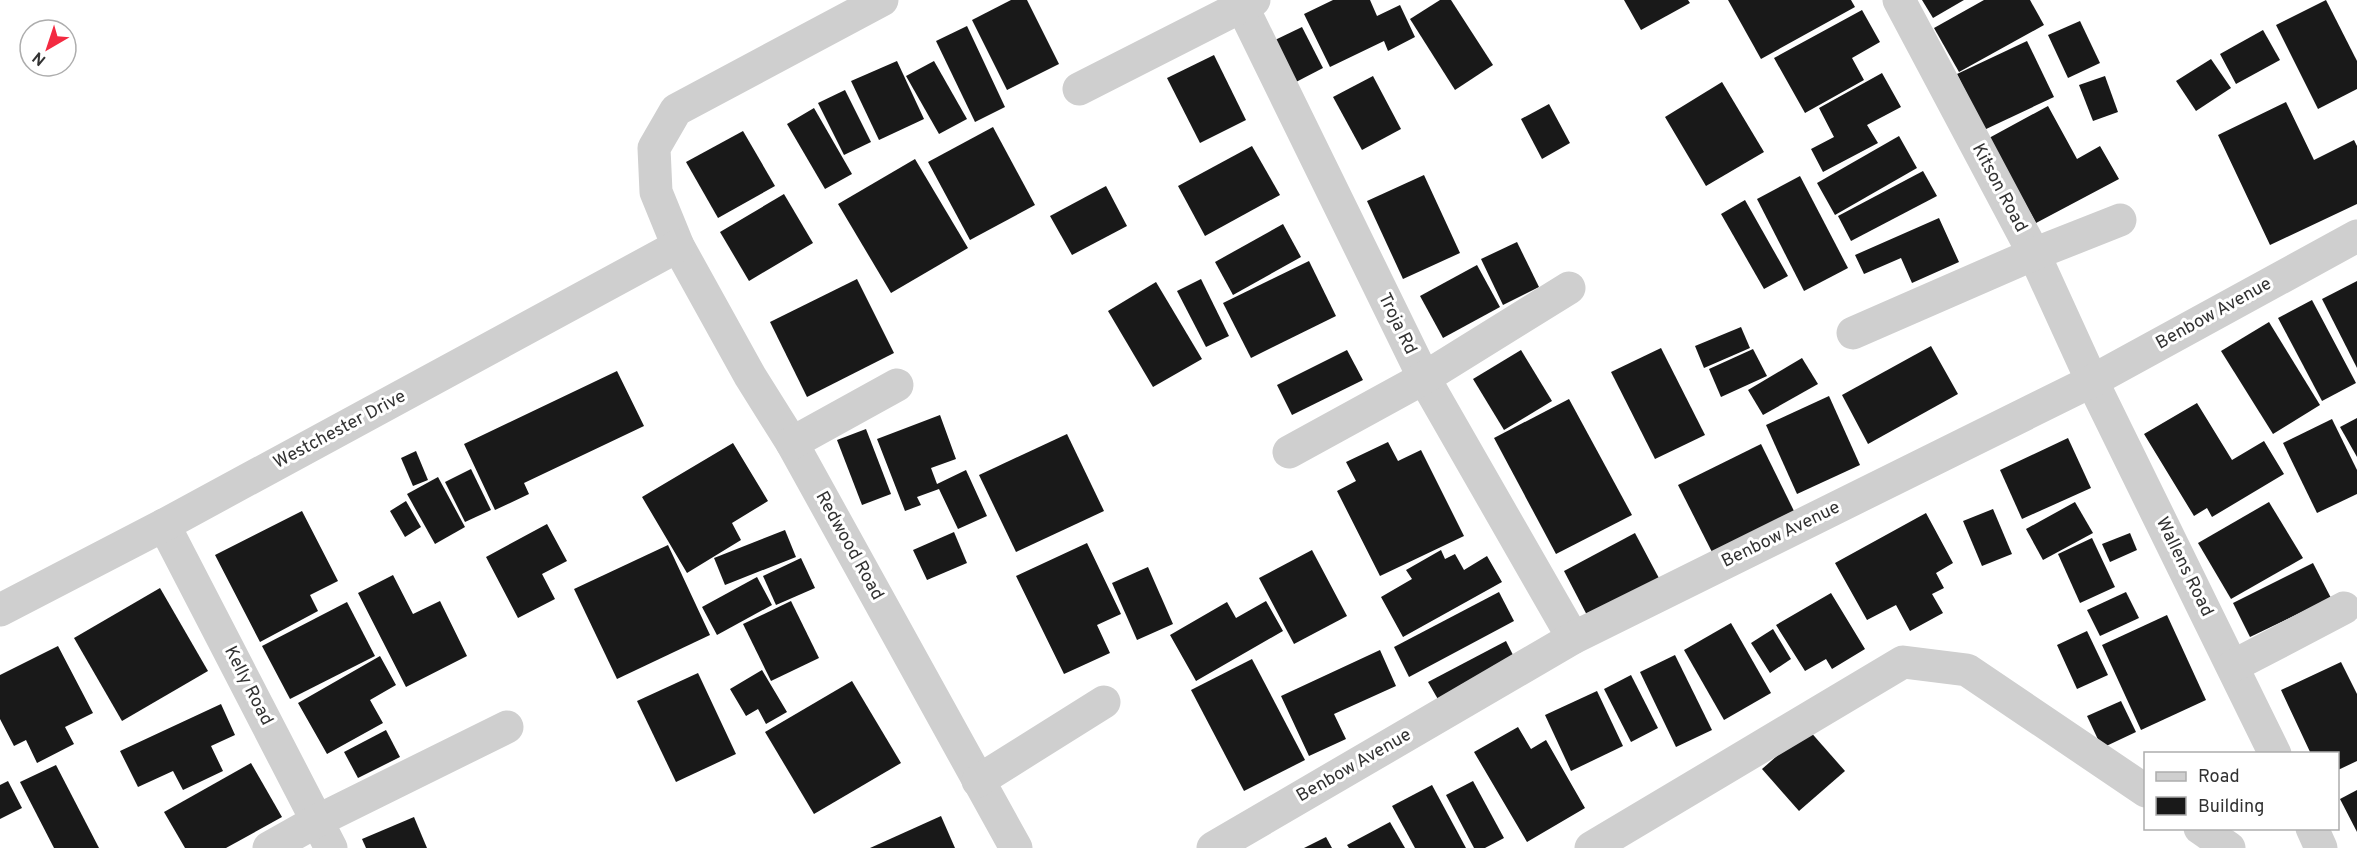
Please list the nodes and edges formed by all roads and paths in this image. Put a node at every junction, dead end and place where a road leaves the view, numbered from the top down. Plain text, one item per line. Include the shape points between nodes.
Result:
1 (882, 0) edge
2 (1899, 0) edge
3 (1245, 2) edge
4 (1080, 89) dead end
5 (2120, 220) dead end
6 (2357, 236) edge
7 (678, 246) junction
8 (2034, 254) junction
9 (1569, 288) dead end
10 (1853, 333) dead end
11 (1424, 378) junction
12 (2092, 381) junction
13 (897, 386) dead end
14 (792, 443) junction
15 (1289, 453) dead end
16 (164, 525) junction
17 (2344, 608) dead end
18 (0, 610) edge
19 (1573, 638) junction
20 (2233, 666) junction
21 (1104, 702) dead end
22 (507, 727) dead end
23 (2275, 752) edge
24 (978, 781) junction
25 (2144, 790) edge
26 (2203, 830) edge
27 (2313, 830) edge
28 (324, 834) edge
29 (269, 848) edge
30 (1016, 848) edge
31 (1213, 848) edge
32 (1592, 848) edge
33 (2229, 848) edge
34 (2321, 848) edge

1 - 7 street, Redwood Road via 676,110 654,148 656,192
2 - 8 street, Kitson Road
3 - 4 street
3 - 11 street, Troja Rd
5 - 8 street
6 - 12 street, Benbow Avenue
7 - 14 street, Redwood Road
7 - 16 street, Westchester Drive
8 - 10 street
8 - 12 street, Kitson Road
9 - 11 street
11 - 15 street
11 - 19 street, Troja Rd
12 - 19 street, Benbow Avenue
12 - 20 street, Wallens Road
13 - 14 street
14 - 24 street, Redwood Road
16 - 18 street, Westchester Drive
16 - 28 street, Kelly Road
17 - 20 street
19 - 31 street, Benbow Avenue
20 - 23 street, Wallens Road
21 - 24 street
22 - 28 street
24 - 30 street, Redwood Road
25 - 32 street via 1968,670 1903,662
26 - 33 street
27 - 34 street
28 - 29 street

